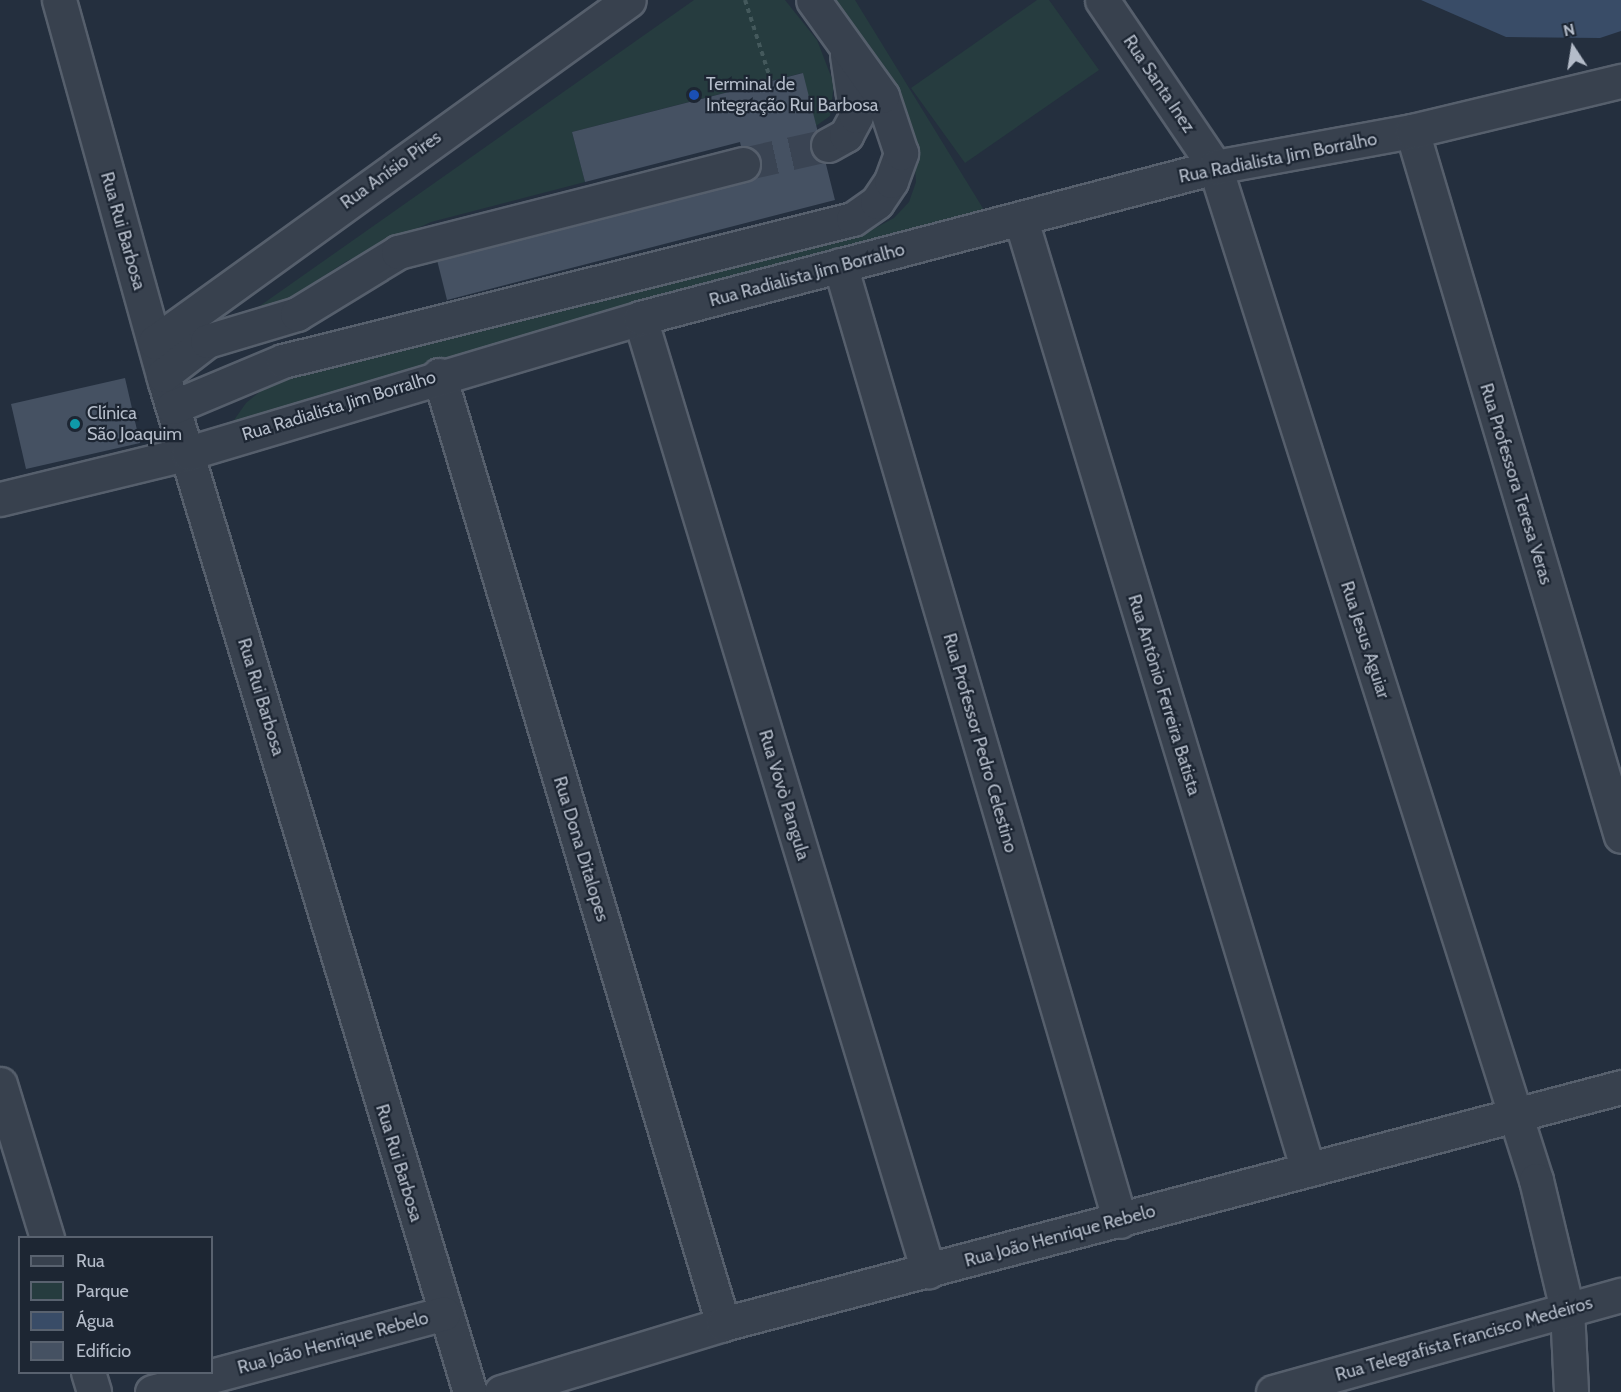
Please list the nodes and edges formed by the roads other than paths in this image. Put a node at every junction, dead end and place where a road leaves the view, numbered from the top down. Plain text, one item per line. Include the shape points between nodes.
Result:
1 (629, 0) edge
2 (813, 0) edge
3 (1102, 0) edge
4 (68, 9) edge
5 (603, 10) edge
6 (844, 47) junction
7 (1621, 81) edge
8 (1412, 131) junction
9 (828, 145) tunnel mouth
10 (742, 164) tunnel mouth
11 (1215, 167) junction
12 (1021, 220) junction
13 (840, 265) junction
14 (206, 303) junction
15 (640, 318) junction
16 (207, 341) junction
17 (154, 342) junction
18 (163, 375) junction
19 (439, 375) junction
20 (173, 407) junction
21 (188, 453) junction
22 (0, 499) edge
23 (1621, 836) edge
24 (0, 1084) edge
25 (1621, 1087) edge
26 (1515, 1114) junction
27 (1308, 1170) junction
28 (1120, 1221) junction
29 (46, 1236) edge
30 (928, 1271) junction
31 (1621, 1295) edge
32 (1567, 1309) junction
33 (444, 1313) junction
34 (723, 1324) junction
35 (89, 1374) edge
36 (94, 1392) edge
37 (152, 1392) edge
38 (470, 1392) edge
39 (501, 1392) edge
40 (1273, 1392) edge
41 (1571, 1392) edge

1 - 5 street, Rua Anísio Pires
2 - 6 street
3 - 11 street, Rua Santa Inez
4 - 17 street, Rua Rui Barbosa
5 - 14 street, Rua Anísio Pires
6 - 9 street via 854,78 856,116 846,135
6 - 20 street via 882,96 901,153 882,195 853,219 283,361
7 - 8 street, Rua Radialista Jim Borralho
8 - 11 street, Rua Radialista Jim Borralho
8 - 23 street, Rua Professora Teresa Veras
10 - 16 street via 398,252 297,314
11 - 12 street, Rua Radialista Jim Borralho
11 - 26 street, Rua Jesus Aguiar
12 - 13 street, Rua Radialista Jim Borralho
12 - 27 street, Rua Antônio Ferreira Batista
13 - 15 street, Rua Radialista Jim Borralho
13 - 28 street, Rua Professor Pedro Celestino
14 - 16 street
14 - 17 street, Rua Anísio Pires
15 - 19 street, Rua Radialista Jim Borralho
15 - 30 street, Rua Vovò Pangula
16 - 18 street
17 - 18 street, Rua Rui Barbosa
18 - 20 street, Rua Rui Barbosa
19 - 21 street, Rua Radialista Jim Borralho
19 - 34 street, Rua Dona Ditalopes
20 - 21 street, Rua Rui Barbosa
21 - 22 street, Rua Radialista Jim Borralho
21 - 33 street, Rua Rui Barbosa
24 - 29 street
25 - 26 street, Rua João Henrique Rebelo
26 - 27 street, Rua João Henrique Rebelo
26 - 32 street, Rua Jesus Aguiar
27 - 28 street, Rua João Henrique Rebelo
28 - 30 street, Rua João Henrique Rebelo
30 - 34 street, Rua João Henrique Rebelo
31 - 32 street, Rua Telegrafista Francisco Medeiros
32 - 40 street, Rua Telegrafista Francisco Medeiros
32 - 41 street, Rua Jesus Aguiar
33 - 37 street, Rua João Henrique Rebelo
33 - 38 street, Rua Rui Barbosa
34 - 39 street, Rua João Henrique Rebelo
35 - 36 street

